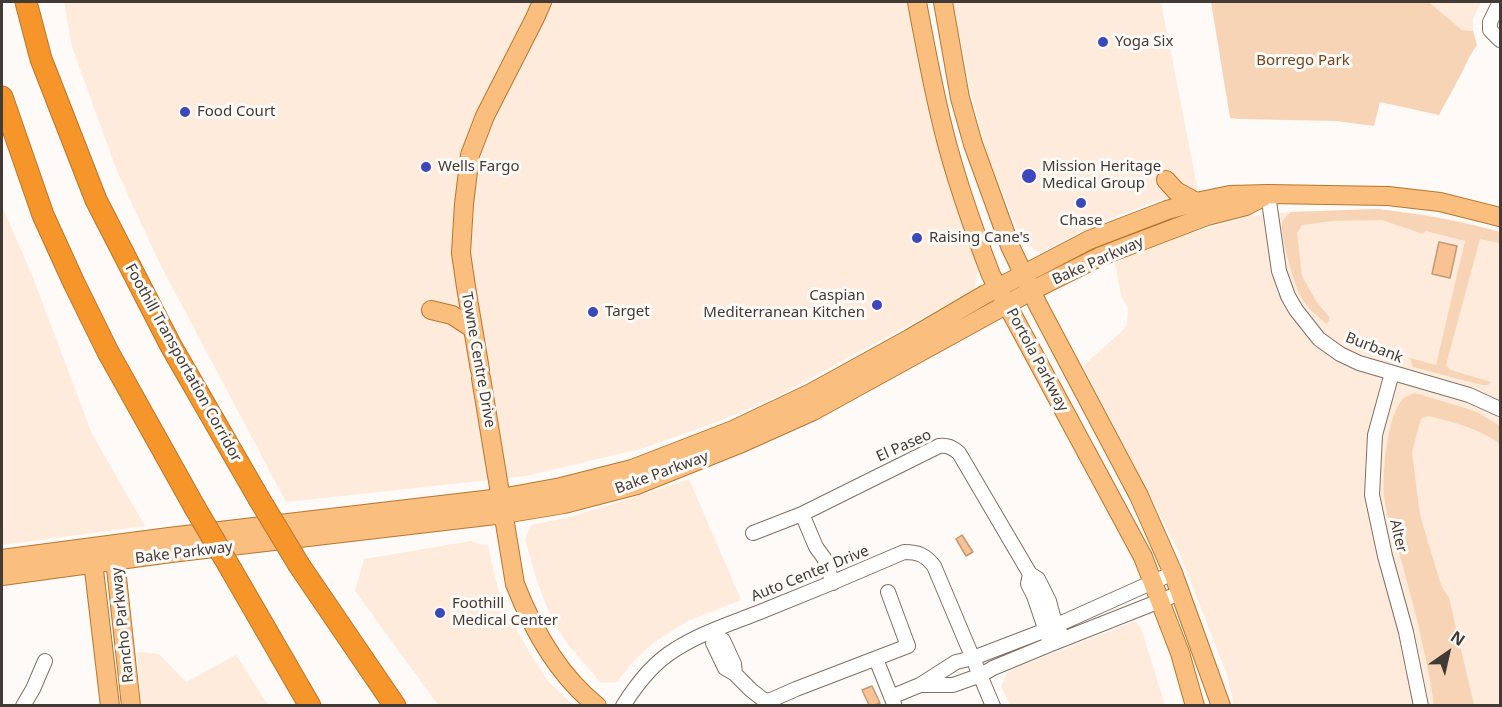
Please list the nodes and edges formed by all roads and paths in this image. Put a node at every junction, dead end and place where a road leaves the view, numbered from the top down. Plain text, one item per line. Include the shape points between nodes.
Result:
1 (26, 2) edge
2 (40, 2) edge
3 (542, 2) edge
4 (917, 2) edge
5 (943, 2) edge
6 (1500, 2) edge
7 (1495, 35) edge
8 (2, 98) edge
9 (2, 113) edge
10 (1166, 180) dead end
11 (1268, 194) junction
12 (96, 200) junction
13 (1196, 202) junction
14 (1246, 206) junction
15 (1167, 210) junction
16 (43, 215) junction
17 (1500, 217) edge
18 (1023, 274) junction
19 (466, 287) junction
20 (999, 288) junction
21 (1031, 291) junction
22 (1008, 305) junction
23 (472, 328) junction
24 (1392, 373) junction
25 (811, 393) junction
26 (1500, 408) edge
27 (737, 445) junction
28 (503, 506) junction
29 (802, 514) junction
30 (753, 533) dead end
31 (115, 553) junction
32 (92, 556) junction
33 (2, 558) edge
34 (299, 565) junction
35 (1173, 573) junction
36 (2, 576) edge
37 (1153, 582) junction
38 (830, 584) junction
39 (888, 592) dead end
40 (1180, 593) junction
41 (1160, 600) junction
42 (1052, 627) junction
43 (715, 634) junction
44 (1057, 641) junction
45 (973, 658) junction
46 (876, 659) junction
47 (45, 661) dead end
48 (105, 666) junction
49 (981, 675) junction
50 (296, 681) junction
51 (920, 685) junction
52 (892, 701) edge
53 (23, 705) edge
54 (110, 705) edge
55 (121, 705) edge
56 (131, 705) edge
57 (303, 705) edge
58 (310, 705) edge
59 (381, 705) edge
60 (395, 705) edge
61 (597, 705) edge
62 (623, 705) edge
63 (993, 705) edge
64 (1195, 705) edge
65 (1221, 705) edge
66 (1421, 705) edge

1 - 12 highway, Foothill Transportation Corridor via 41,59
2 - 12 highway
3 - 19 main road, Towne Centre Drive via 485,116 470,155 461,253
4 - 20 main road, Portola Parkway via 944,132 985,260
5 - 18 main road, Portola Parkway via 960,98 973,144
6 - 7 street via 1490,22
8 - 16 highway
9 - 16 highway
10 - 13 main road
11 - 13 main road, Bake Parkway via 1230,195
11 - 14 main road, Bake Parkway
11 - 17 main road, Bake Parkway via 1388,196 1440,202
11 - 24 street, Burbank via 1279,271 1296,310 1334,351
12 - 34 highway, Foothill Transportation Corridor, bridge via 171,346
13 - 15 main road, Bake Parkway
14 - 15 main road via 1219,204 1195,210
14 - 21 main road, Bake Parkway via 1207,216 1099,257
15 - 18 main road, Bake Parkway via 1089,240
16 - 50 highway, bridge via 108,352
18 - 20 main road, Bake Parkway
18 - 21 main road, Portola Parkway
19 - 23 main road, Towne Centre Drive
19 - 23 main road via 449,304 431,310 452,315
20 - 22 main road, Portola Parkway
20 - 25 main road, Bake Parkway
21 - 22 main road, Bake Parkway
21 - 35 main road, Portola Parkway via 1139,496
22 - 27 main road, Bake Parkway via 813,411
22 - 37 main road, Portola Parkway via 1143,556
23 - 28 main road, Towne Centre Drive
24 - 26 street, Burbank
24 - 66 street, Alter via 1375,435 1372,495
25 - 27 main road via 798,407 763,425
25 - 28 main road, Bake Parkway via 733,430 632,469
27 - 28 main road, Bake Parkway via 637,485 564,504
28 - 31 main road, Bake Parkway via 171,554
28 - 61 main road, Towne Centre Drive via 515,584 525,611 564,672
29 - 30 street, El Paseo
29 - 38 street
29 - 42 street, El Paseo via 939,447 954,448 1029,574 1038,579 1048,601
31 - 32 main road, Bake Parkway
31 - 56 main road, Rancho Parkway
32 - 33 main road, Bake Parkway
32 - 36 main road, Bake Parkway
32 - 48 main road, Rancho Parkway
34 - 59 highway, Foothill Transportation Corridor
34 - 60 highway
35 - 37 street
35 - 40 main road, Portola Parkway
37 - 41 main road, Portola Parkway
37 - 42 street
38 - 43 street, Auto Center Drive
38 - 45 street, Auto Center Drive via 904,552 922,555 934,566
39 - 46 street via 908,646
40 - 41 street
40 - 65 main road, Portola Parkway
41 - 44 street
41 - 64 main road, Portola Parkway
42 - 44 street, El Paseo
42 - 45 street
43 - 46 street via 723,640 735,674 765,701
43 - 62 street, Auto Center Drive via 664,657
44 - 49 street
45 - 49 street, Auto Center Drive
45 - 51 street via 956,662
46 - 52 street
47 - 53 street
48 - 54 main road, Rancho Parkway
48 - 55 main road
49 - 51 street via 954,685
49 - 63 street, Auto Center Drive
50 - 57 highway
50 - 58 highway
51 - 52 street

